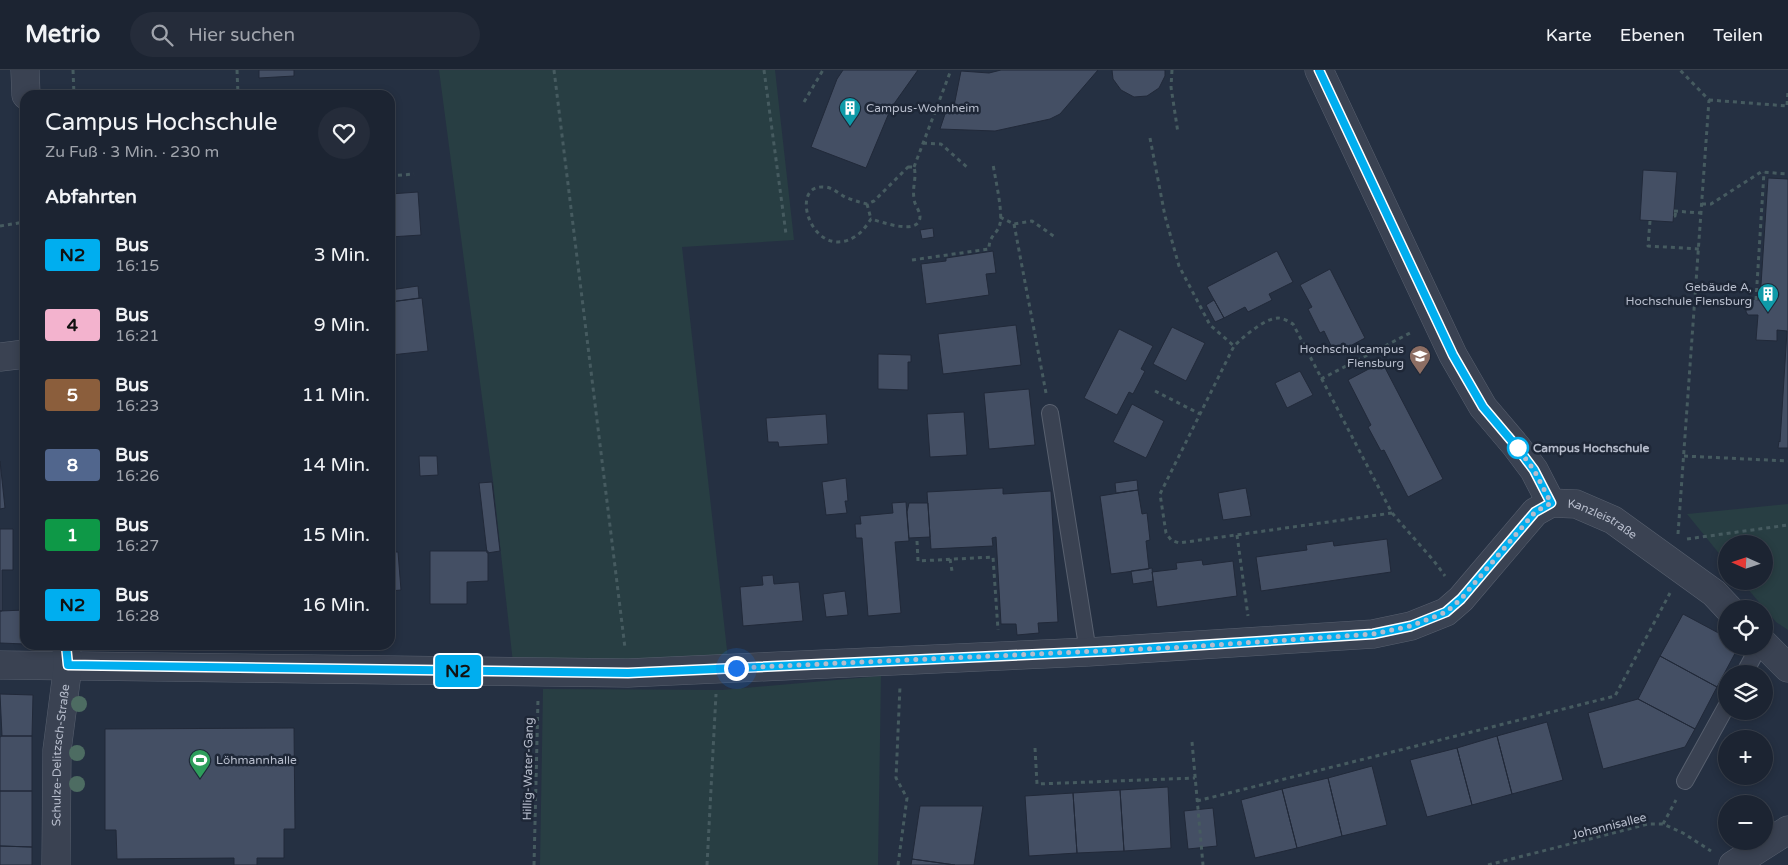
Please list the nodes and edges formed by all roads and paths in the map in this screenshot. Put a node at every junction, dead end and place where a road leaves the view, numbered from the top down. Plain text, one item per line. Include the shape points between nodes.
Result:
1 (25, 70) edge
2 (73, 70) edge
3 (237, 70) edge
4 (554, 70) edge
5 (764, 70) edge
6 (823, 70) edge
7 (951, 70) edge
8 (1172, 70) edge
9 (1319, 70) edge
10 (1680, 70) edge
11 (26, 90) edge
12 (74, 90) edge
13 (238, 90) edge
14 (1788, 91) edge
15 (1709, 100) junction
16 (804, 102) dead end
17 (1788, 105) edge
18 (1178, 133) dead end
19 (1150, 138) dead end
20 (923, 143) junction
21 (993, 164) dead end
22 (914, 167) junction
23 (968, 168) dead end
24 (1764, 172) junction
25 (414, 174) dead end
26 (1788, 174) edge
27 (395, 176) edge
28 (867, 204) junction
29 (1702, 204) junction
30 (1701, 213) junction
31 (1674, 216) dead end
32 (1000, 217) junction
33 (871, 219) junction
34 (1650, 221) dead end
35 (20, 223) edge
36 (1014, 224) junction
37 (0, 226) edge
38 (786, 234) dead end
39 (1055, 237) dead end
40 (1699, 249) junction
41 (912, 260) dead end
42 (1756, 300) dead end
43 (1436, 319) junction
44 (1234, 346) junction
45 (20, 355) edge
46 (0, 357) edge
47 (1321, 379) junction
48 (1155, 391) dead end
49 (1050, 413) joint
50 (1200, 414) junction
51 (1684, 456) junction
52 (1788, 462) edge
53 (1551, 503) junction
54 (1392, 513) junction
55 (1788, 525) edge
56 (1237, 535) junction
57 (917, 541) dead end
58 (950, 559) junction
59 (952, 571) dead end
60 (1682, 571) junction
61 (1461, 599) junction
62 (1721, 600) edge
63 (1252, 641) junction
64 (1088, 652) junction
65 (1773, 653) edge
66 (67, 655) edge
67 (1000, 656) junction
68 (901, 660) junction
69 (0, 665) edge
70 (1788, 668) edge
71 (717, 669) junction
72 (539, 673) junction
73 (628, 673) junction
74 (1719, 720) edge
75 (1192, 742) dead end
76 (1035, 748) dead end
77 (1195, 778) junction
78 (1685, 781) joint
79 (1197, 801) junction
80 (1663, 824) junction
81 (1788, 830) edge
82 (1725, 861) edge
83 (56, 865) edge
84 (534, 865) edge
85 (707, 865) edge
86 (898, 865) edge
87 (1203, 865) edge
88 (1488, 865) edge

1 - 11 street
2 - 12 path
3 - 13 path
4 - 73 path
5 - 38 path
6 - 16 path
7 - 20 path
8 - 18 path via 1171,87
9 - 43 street
10 - 15 path
14 - 17 path
15 - 17 path
15 - 29 path
19 - 44 path via 1165,216 1179,266 1210,325
20 - 22 path
20 - 23 path via 941,144
21 - 32 path
22 - 28 path via 908,167
22 - 33 path via 917,176 913,196 920,219 916,224 903,227
24 - 26 path
24 - 29 path via 1711,204
24 - 42 path
25 - 27 path
28 - 33 path
28 - 33 path via 822,186 809,194 806,212 817,232 837,242 855,237
29 - 30 path
30 - 31 path via 1675,211
30 - 40 path
32 - 36 path
32 - 41 path via 1000,226 989,240 988,250
34 - 40 path via 1648,246
35 - 37 path
36 - 39 path via 1032,221
36 - 49 path
40 - 51 path
43 - 47 path
43 - 53 street via 1483,407 1534,470
44 - 47 path via 1246,334 1268,321 1285,320 1293,324
44 - 50 path
45 - 46 street
47 - 54 path
48 - 50 path
49 - 64 lane
50 - 56 path via 1160,494 1166,533 1179,543
51 - 52 path
51 - 55 path via 1678,540
53 - 60 street, Kanzleistraße via 1576,504 1613,520
53 - 61 street, Kanzleistraße via 1535,512
54 - 56 path
54 - 61 path via 1434,561
56 - 63 path
57 - 58 path via 918,561
58 - 59 path
58 - 67 path via 993,557
60 - 62 street, Kanzleistraße
60 - 79 path via 1615,696
61 - 63 street, Kanzleistraße via 1446,612 1411,626 1373,634
63 - 64 street, Kanzleistraße
64 - 67 street, Kanzleistraße
65 - 70 street
66 - 69 street, Kanzleistraße
66 - 72 street, Kanzleistraße
66 - 83 street, Schulze-Delitzsch-Straße via 57,750
67 - 68 street, Kanzleistraße
68 - 71 street, Kanzleistraße
68 - 86 path via 896,778 907,798
71 - 73 street, Kanzleistraße
71 - 85 path
72 - 73 street, Kanzleistraße
72 - 84 path, Hillig-Water-Gang
74 - 78 lane
75 - 77 path
76 - 77 path via 1037,784
77 - 79 path
78 - 80 path
79 - 87 path
80 - 82 path, Johannisallee
80 - 88 path, Johannisallee via 1648,824
81 - 82 street

